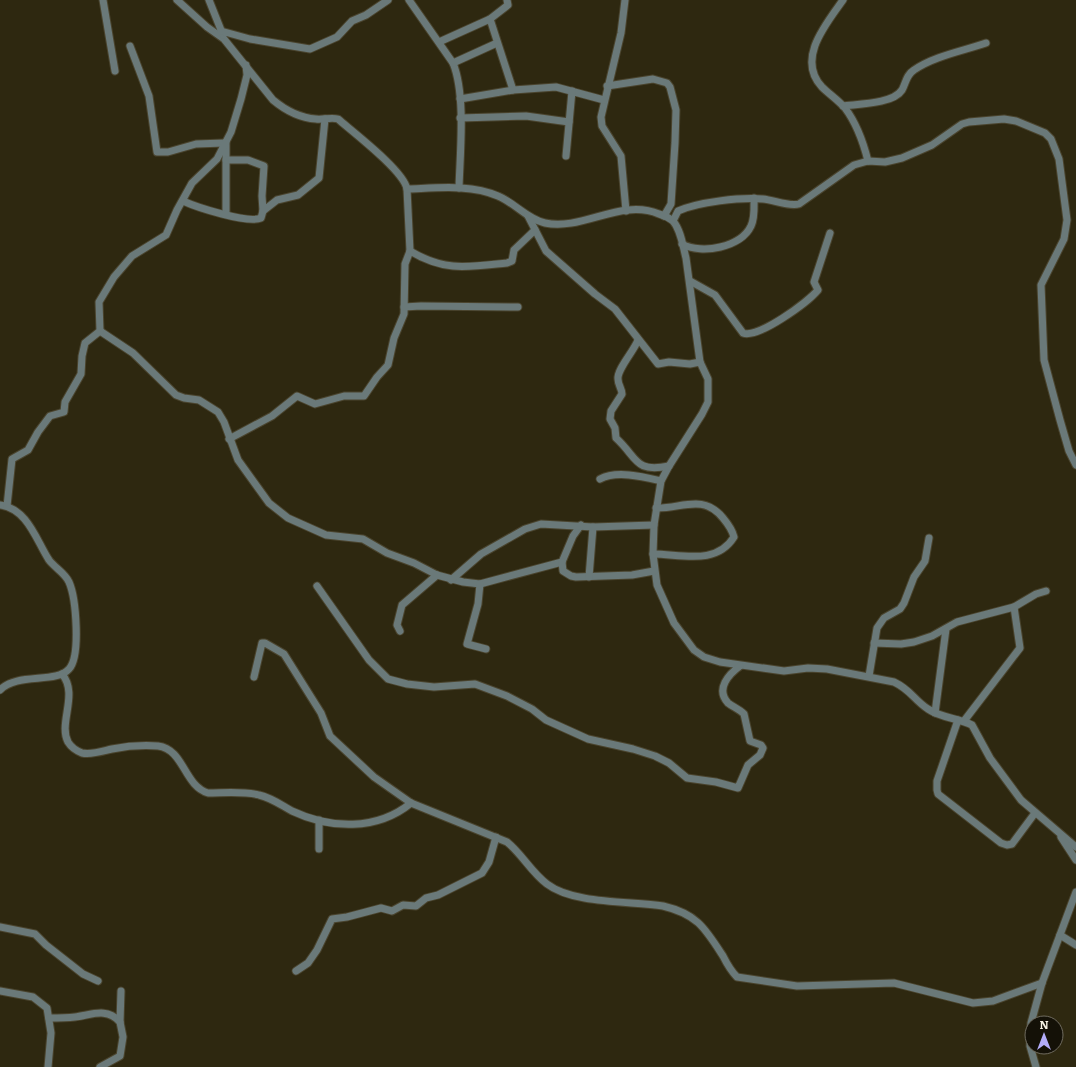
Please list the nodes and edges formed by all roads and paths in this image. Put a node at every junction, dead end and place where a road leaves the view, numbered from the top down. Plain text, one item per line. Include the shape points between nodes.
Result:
1 (103, 0) edge
2 (177, 0) edge
3 (209, 0) edge
4 (388, 0) edge
5 (409, 0) edge
6 (507, 0) edge
7 (625, 0) edge
8 (843, 0) edge
9 (490, 18) junction
10 (222, 31) junction
11 (224, 39) junction
12 (439, 42) junction
13 (497, 43) junction
14 (986, 43) dead end
15 (130, 46) dead end
16 (453, 63) junction
17 (246, 65) junction
18 (115, 72) dead end
19 (608, 86) junction
20 (513, 90) junction
21 (572, 91) junction
22 (460, 99) junction
23 (604, 100) junction
24 (843, 106) junction
25 (460, 118) junction
26 (325, 119) junction
27 (569, 122) junction
28 (225, 142) junction
29 (566, 156) dead end
30 (226, 160) junction
31 (868, 161) junction
32 (459, 188) junction
33 (408, 189) junction
34 (754, 198) junction
35 (183, 201) junction
36 (626, 211) junction
37 (263, 212) junction
38 (226, 214) junction
39 (528, 216) junction
40 (664, 216) junction
41 (673, 221) junction
42 (535, 230) junction
43 (830, 233) dead end
44 (682, 244) junction
45 (410, 251) junction
46 (690, 281) junction
47 (404, 307) junction
48 (518, 307) dead end
49 (100, 331) junction
50 (638, 340) junction
51 (700, 362) junction
52 (229, 439) junction
53 (1076, 465) edge
54 (669, 466) junction
55 (600, 479) dead end
56 (661, 481) junction
57 (4, 506) edge
58 (656, 508) junction
59 (654, 525) junction
60 (582, 526) junction
61 (593, 527) junction
62 (929, 538) dead end
63 (653, 554) junction
64 (562, 562) junction
65 (654, 571) junction
66 (437, 575) junction
67 (589, 577) junction
68 (451, 580) junction
69 (480, 584) junction
70 (317, 586) dead end
71 (1046, 591) dead end
72 (1014, 607) junction
73 (946, 629) junction
74 (400, 631) dead end
75 (874, 643) junction
76 (486, 648) dead end
77 (740, 666) junction
78 (62, 674) junction
79 (869, 676) junction
80 (254, 677) dead end
81 (0, 690) edge
82 (935, 713) junction
83 (961, 720) junction
84 (410, 803) junction
85 (1035, 813) junction
86 (319, 820) junction
87 (1058, 832) junction
88 (496, 837) junction
89 (1076, 847) edge
90 (319, 849) dead end
91 (1076, 860) edge
92 (1076, 892) edge
93 (0, 927) edge
94 (1060, 935) junction
95 (1076, 945) edge
96 (296, 970) dead end
97 (98, 981) dead end
98 (1042, 982) junction
99 (121, 991) dead end
100 (0, 992) edge
101 (49, 1018) junction
102 (120, 1022) junction
103 (48, 1067) edge
104 (100, 1067) edge
105 (1036, 1067) edge

1 - 18 street
2 - 11 street
3 - 10 street
4 - 10 street via 352,21 336,37 310,49 250,40
5 - 12 street
6 - 9 street via 508,5
7 - 19 street via 621,33
8 - 24 street via 824,26 812,58 814,75 822,87
9 - 12 street
9 - 13 street
10 - 11 street
11 - 17 street
12 - 16 street
13 - 16 street
13 - 20 street
14 - 24 street via 945,56 913,70 907,76 901,91 888,100
15 - 28 street via 149,96 157,152 168,152 196,144
16 - 22 street via 460,83
17 - 26 street via 282,108 307,118
17 - 28 street via 244,90
19 - 23 street
19 - 40 street via 654,79 667,83 670,87 676,110 675,143 672,204
20 - 21 street via 556,87
20 - 22 street
21 - 23 street
21 - 27 street
22 - 25 street
23 - 36 street via 602,126 621,156
24 - 31 street via 858,128
25 - 27 street via 526,116
25 - 32 street
26 - 33 street via 339,120 395,170 405,181
26 - 37 street via 319,178 298,195 277,200
27 - 29 street
28 - 30 street
28 - 35 street via 215,163 196,179
30 - 37 street via 248,160 264,166
30 - 38 street
31 - 34 street via 848,168 800,204
31 - 53 street via 885,162 902,158 932,145 962,124 980,120 1016,121 1045,133 1051,140 1059,159 1067,229 1041,285 1044,360 1069,451
32 - 33 street
32 - 39 street via 496,195 511,202
33 - 45 street
34 - 41 street via 696,205 678,211
34 - 44 street via 752,223 739,240 710,248 693,248
35 - 38 street
35 - 49 street via 176,210 166,235 132,256 108,287 99,302
36 - 39 street via 563,224 544,223
36 - 40 street via 646,210
37 - 38 street via 262,217 257,220
39 - 42 street
40 - 41 street
41 - 44 street
42 - 45 street via 515,248 512,261 507,263 450,267 434,263
42 - 50 street via 546,251 615,309
43 - 46 street via 814,282 818,290 801,305 756,333 743,332 715,295
44 - 46 street
45 - 47 street via 405,264
46 - 51 street
47 - 48 street
47 - 52 street via 403,319 394,338 389,363 366,395 344,396 315,404 302,397 295,397 272,416
49 - 52 street via 133,353 176,395 199,400 218,412
49 - 57 street via 85,343 81,374 66,400 64,412 50,416 30,447 12,459
50 - 51 street via 658,364
50 - 54 street via 618,374 622,394 611,411 610,419 615,428 616,438 641,465 648,469
51 - 54 street via 708,379 708,402
52 - 66 street via 245,471 272,507 282,514 326,535 363,539 387,553
54 - 56 street
55 - 56 street via 609,475
56 - 58 street
57 - 78 street via 28,522 48,558 68,580 72,591 76,647 71,666
58 - 59 street
58 - 63 street via 707,505 720,514 733,530 734,537 728,545 710,556
59 - 61 street
59 - 63 street
60 - 61 street
60 - 64 street via 573,536
60 - 68 street via 546,523 525,529 481,554
61 - 67 street
62 - 75 street via 925,561 914,577 904,603 900,609 884,618 877,628
63 - 65 street
64 - 67 street via 566,574
64 - 69 street
65 - 67 street
65 - 77 street via 660,593 674,622 694,650 704,657
66 - 68 street
66 - 74 street via 402,606 397,625
68 - 69 street
69 - 76 street via 478,604 467,644
70 - 77 street via 369,660 388,679 434,687 475,684 507,696 532,709 546,720 592,741 633,748 655,756 669,763 687,778 738,788 748,765 763,748 762,745 750,741 744,714 727,702 724,695 725,680
71 - 72 street
72 - 73 street via 966,619
72 - 83 street via 1020,648
73 - 75 street via 914,642
73 - 82 street
75 - 79 street
77 - 79 street via 784,671 827,669
78 - 81 street via 23,680 6,685
78 - 86 street via 69,686 67,738 75,750 92,753 140,745 165,748 177,758 200,790 208,793 259,794
79 - 82 street via 904,687
80 - 84 street via 263,643 282,652 321,713 330,736 374,777
82 - 83 street
83 - 85 street via 972,724 1003,777
83 - 85 street via 937,781 938,794 1007,845 1012,844
84 - 86 street via 395,813 366,824 342,825
84 - 88 street
85 - 87 street
86 - 90 street
87 - 89 street
87 - 91 street
88 - 96 street via 486,868 472,880 426,898 416,906 403,905 394,911 380,909 330,920 317,950 308,963
88 - 98 street via 518,851 536,875 556,890 574,896 663,906 699,922 733,973 742,979 804,986 894,982 974,1004 993,1001
92 - 94 street
93 - 97 street via 35,934 83,974
94 - 95 street
94 - 98 street
98 - 105 street via 1030,1035
99 - 102 street
100 - 101 street via 38,999 47,1008
101 - 102 street via 103,1013 115,1016
101 - 103 street
102 - 104 street via 123,1037 120,1056

